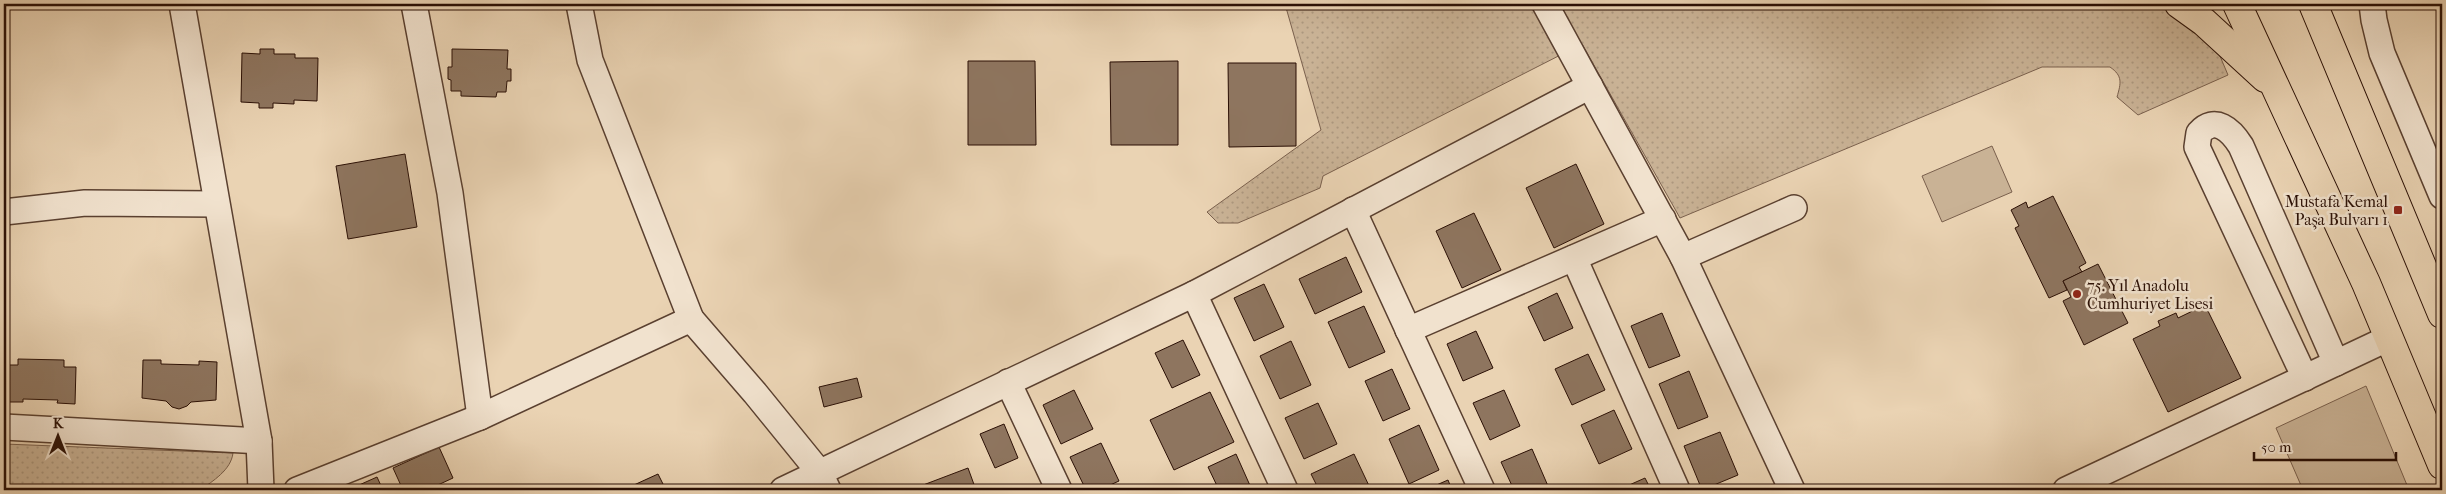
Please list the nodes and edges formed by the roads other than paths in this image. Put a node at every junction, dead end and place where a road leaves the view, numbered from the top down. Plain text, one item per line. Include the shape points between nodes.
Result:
1 (182, 4) edge
2 (414, 4) edge
3 (579, 4) edge
4 (1545, 4) edge
5 (2179, 4) edge
6 (2237, 4) edge
7 (2313, 4) edge
8 (2330, 4) edge
9 (2372, 4) edge
10 (2328, 39) junction
11 (1590, 86) junction
12 (2277, 90) junction
13 (2442, 196) edge
14 (216, 204) junction
15 (1794, 208) dead end
16 (1352, 210) junction
17 (4, 212) edge
18 (1663, 219) junction
19 (1683, 257) junction
20 (1574, 258) junction
21 (1194, 294) junction
22 (2441, 306) edge
23 (691, 319) junction
24 (1408, 330) junction
25 (2389, 338) junction
26 (2336, 363) junction
27 (2305, 378) junction
28 (1008, 382) junction
29 (480, 417) junction
30 (4, 427) edge
31 (259, 441) junction
32 (2442, 465) edge
33 (824, 482) edge
34 (261, 490) edge
35 (297, 490) edge
36 (783, 490) edge
37 (1059, 490) edge
38 (1286, 490) edge
39 (1482, 490) edge
40 (1677, 490) edge
41 (1792, 490) edge
42 (2066, 490) edge

1 - 14 street
2 - 29 street via 450,193
3 - 23 street via 590,60
4 - 11 street
5 - 12 main road via 2204,22
6 - 12 main road
7 - 10 main road
8 - 10 main road
9 - 13 street via 2382,53
10 - 22 main road
11 - 16 street
11 - 18 street
12 - 25 main road
14 - 17 street via 85,203
14 - 31 street
15 - 19 street
16 - 21 street
16 - 24 street
18 - 19 street
18 - 20 street
19 - 41 street
20 - 24 street
20 - 40 street
21 - 28 street
21 - 38 street
23 - 29 street
23 - 33 street via 755,393
24 - 39 street
25 - 26 street
25 - 32 main road
26 - 27 street
26 - 27 street via 2241,146 2228,129 2209,125 2199,133 2197,147
27 - 42 street
28 - 33 street
28 - 37 street
29 - 35 street
30 - 31 street
31 - 34 street
33 - 36 street

